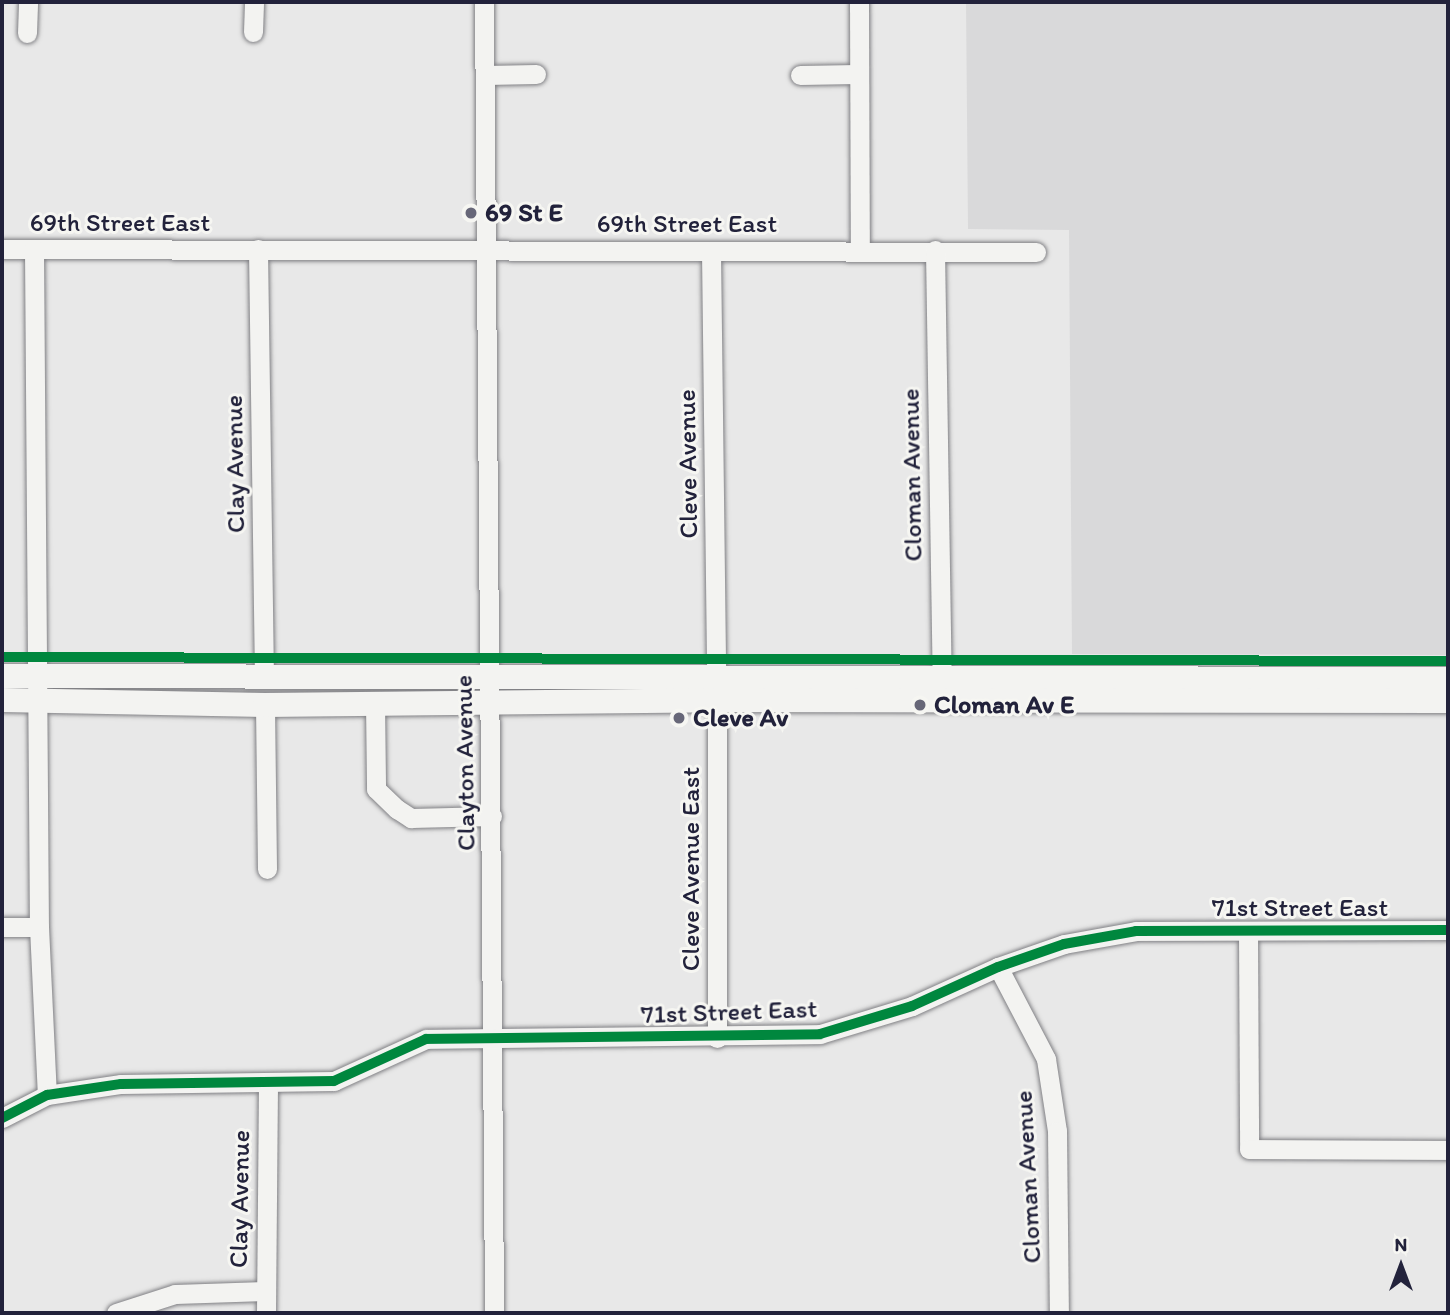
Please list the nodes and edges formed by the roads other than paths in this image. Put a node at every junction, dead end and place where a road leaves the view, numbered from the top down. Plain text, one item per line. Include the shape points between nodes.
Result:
1 (28, 2) edge
2 (254, 2) edge
3 (484, 2) edge
4 (859, 2) edge
5 (253, 32) dead end
6 (27, 33) dead end
7 (536, 74) dead end
8 (857, 74) junction
9 (486, 75) junction
10 (800, 75) dead end
11 (486, 248) junction
12 (2, 249) edge
13 (34, 250) junction
14 (258, 250) junction
15 (860, 250) junction
16 (935, 250) junction
17 (711, 251) junction
18 (1036, 253) dead end
19 (491, 674) junction
20 (2, 676) edge
21 (264, 677) junction
22 (1448, 679) edge
23 (38, 688) junction
24 (717, 688) junction
25 (942, 688) junction
26 (2, 700) edge
27 (1448, 701) edge
28 (375, 702) junction
29 (491, 702) junction
30 (265, 705) junction
31 (492, 816) junction
32 (267, 869) dead end
33 (2, 927) edge
34 (38, 927) junction
35 (1448, 929) edge
36 (1248, 932) junction
37 (998, 967) junction
38 (718, 1038) junction
39 (494, 1040) junction
40 (268, 1085) junction
41 (47, 1095) junction
42 (2, 1118) edge
43 (1448, 1150) edge
44 (265, 1291) junction
45 (116, 1313) edge
46 (266, 1313) edge
47 (494, 1313) edge
48 (1059, 1313) edge

1 - 6 street
2 - 5 street
3 - 9 street, Clayton Avenue
4 - 8 street
7 - 9 street
8 - 10 street
8 - 15 street
9 - 11 street, Clayton Avenue
11 - 14 street, 69th Street East
11 - 17 street, 69th Street East
11 - 19 street, Clayton Avenue
12 - 13 street, 69th Street East
13 - 14 street, 69th Street East
13 - 23 street
14 - 21 street, Clay Avenue
15 - 16 street, 69th Street East
15 - 17 street, 69th Street East
16 - 18 street, 69th Street East
16 - 25 street, Cloman Avenue
17 - 24 street, Cleve Avenue
19 - 21 main road
19 - 24 main road
19 - 29 street, Clayton Avenue
20 - 23 main road
21 - 23 main road
22 - 25 main road
23 - 26 main road
23 - 30 main road
23 - 34 street
24 - 25 main road
24 - 29 main road
24 - 38 street, Cleve Avenue East
25 - 27 main road
28 - 29 main road
28 - 30 main road
28 - 31 street via 376,789 397,810 411,818
29 - 31 street, Clayton Avenue
30 - 32 street
31 - 39 street, Clayton Avenue
33 - 34 street
34 - 41 street
35 - 36 street, 71st Street East
36 - 37 street, 71st Street East via 1136,931 1064,944
36 - 43 street via 1250,1149
37 - 38 street, 71st Street East via 912,1006 820,1034
37 - 48 street, Cloman Avenue via 1046,1059 1057,1131
38 - 39 street, 71st Street East
39 - 40 street, 71st Street East via 426,1039 334,1081
39 - 47 street, Clayton Avenue
40 - 41 street, 71st Street East via 121,1084
40 - 44 street, Clay Avenue
41 - 42 street, 71st Street East
44 - 45 street via 175,1294
44 - 46 street, Clay Avenue

